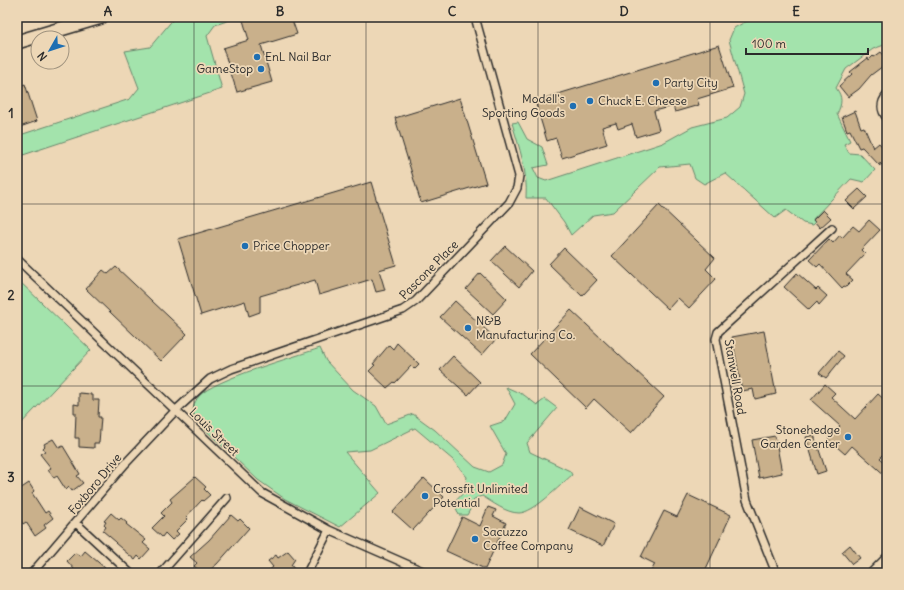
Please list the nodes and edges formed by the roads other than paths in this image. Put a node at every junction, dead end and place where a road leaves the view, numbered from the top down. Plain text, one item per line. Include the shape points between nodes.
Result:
1 (101, 17) edge
2 (475, 17) edge
3 (17, 42) edge
4 (887, 95) edge
5 (887, 118) edge
6 (832, 228) dead end
7 (17, 259) edge
8 (176, 410) junction
9 (227, 498) dead end
10 (76, 523) junction
11 (329, 530) junction
12 (887, 559) edge
13 (32, 573) edge
14 (130, 573) edge
15 (161, 573) edge
16 (307, 573) edge
17 (427, 573) edge
18 (776, 573) edge
19 (873, 573) edge

1 - 3 highway
2 - 8 street, Pascone Place via 519,176 510,203 416,301 403,310 231,369 210,379
4 - 5 street via 882,104 882,111
6 - 18 street, Stanwell Road via 718,332 716,339 747,500
7 - 8 street, Louis Street
8 - 10 street, Foxboro Drive
8 - 11 street, Louis Street via 262,493
9 - 15 street
10 - 13 street, Foxboro Drive
10 - 14 street
11 - 16 street
11 - 17 street, Louis Street
12 - 19 main road

